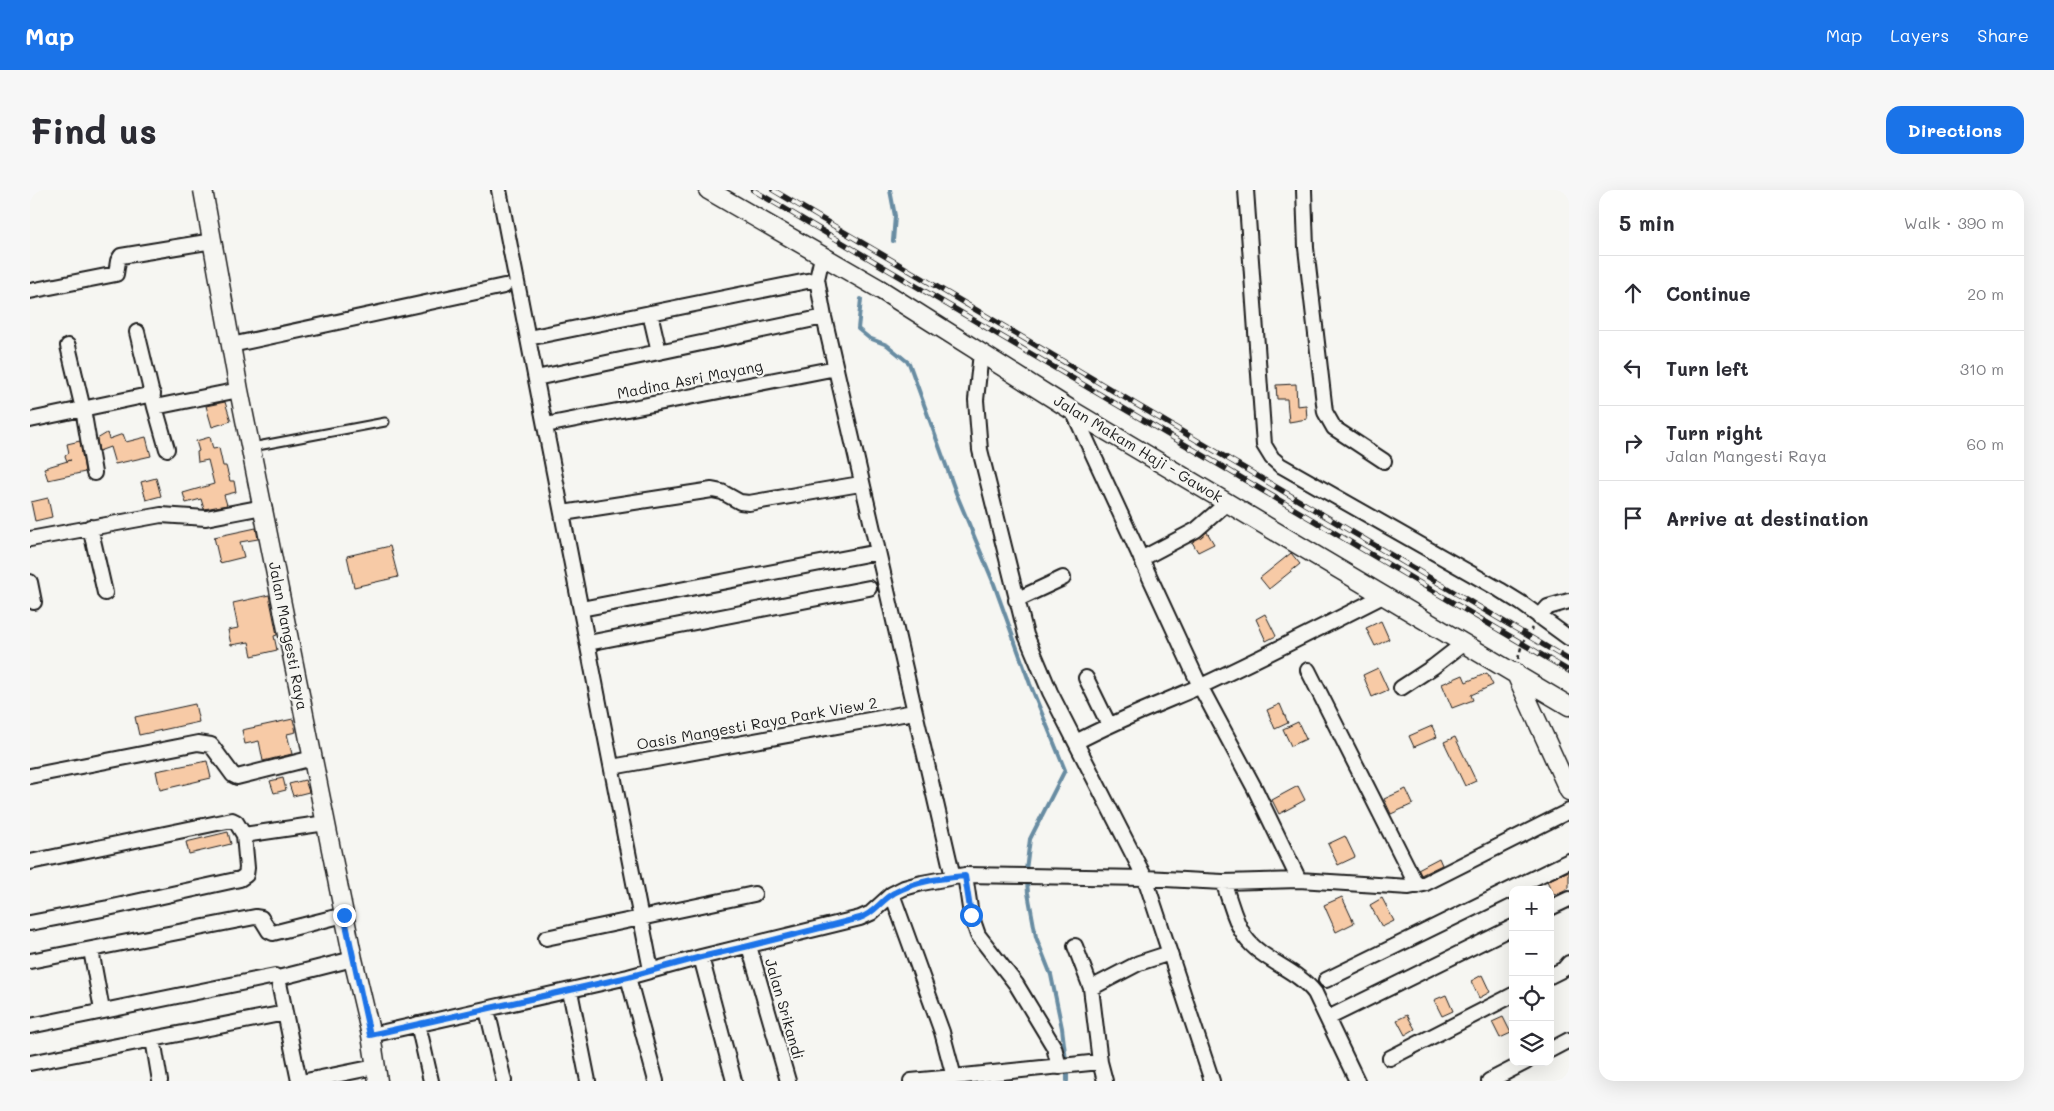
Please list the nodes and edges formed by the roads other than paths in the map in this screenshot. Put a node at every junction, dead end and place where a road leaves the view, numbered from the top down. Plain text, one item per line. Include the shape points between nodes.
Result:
1 (204, 190) edge
2 (499, 190) edge
3 (708, 190) edge
4 (1246, 190) edge
5 (1304, 190) edge
6 (213, 241) junction
7 (822, 257) junction
8 (817, 280) junction
9 (504, 286) dead end
10 (30, 291) edge
11 (650, 313) junction
12 (824, 317) junction
13 (137, 332) dead end
14 (528, 338) junction
15 (231, 344) junction
16 (68, 346) dead end
17 (659, 352) junction
18 (981, 353) junction
19 (836, 368) junction
20 (536, 378) junction
21 (239, 390) junction
22 (154, 400) junction
23 (84, 409) junction
24 (1073, 411) junction
25 (30, 420) edge
26 (385, 422) dead end
27 (551, 424) dead end
28 (251, 447) junction
29 (167, 449) dead end
30 (1384, 461) dead end
31 (94, 473) dead end
32 (860, 484) dead end
33 (1228, 502) junction
34 (262, 507) junction
35 (563, 513) junction
36 (90, 527) junction
37 (30, 539) edge
38 (878, 552) junction
39 (1141, 559) junction
40 (1063, 578) dead end
41 (30, 582) edge
42 (869, 588) dead end
43 (104, 593) dead end
44 (1385, 595) junction
45 (1016, 600) junction
46 (1569, 601) edge
47 (34, 602) dead end
48 (581, 609) junction
49 (1539, 617) junction
50 (1569, 638) edge
51 (588, 643) junction
52 (1464, 643) junction
53 (1308, 670) dead end
54 (1515, 672) junction
55 (1086, 678) dead end
56 (1200, 686) junction
57 (1401, 688) dead end
58 (1569, 706) edge
59 (908, 712) dead end
60 (1109, 725) junction
61 (1076, 742) junction
62 (313, 758) junction
63 (612, 767) junction
64 (30, 776) edge
65 (1569, 791) edge
66 (1569, 811) edge
67 (326, 823) junction
68 (244, 835) junction
69 (1569, 861) edge
70 (30, 862) edge
71 (959, 876) junction
72 (1145, 878) junction
73 (1299, 880) junction
74 (1223, 882) junction
75 (1417, 886) junction
76 (754, 894) dead end
77 (892, 894) junction
78 (1569, 899) edge
79 (1554, 906) edge
80 (344, 915) junction
81 (641, 918) junction
82 (30, 922) edge
83 (1509, 929) edge
84 (546, 938) dead end
85 (749, 946) junction
86 (1075, 946) dead end
87 (91, 950) junction
88 (1170, 953) junction
89 (701, 957) junction
90 (353, 959) junction
91 (30, 961) edge
92 (1569, 963) edge
93 (651, 970) junction
94 (1554, 974) edge
95 (628, 977) junction
96 (278, 978) junction
97 (1326, 980) dead end
98 (1091, 988) junction
99 (570, 991) junction
100 (1509, 998) edge
101 (102, 1010) junction
102 (487, 1010) junction
103 (285, 1013) junction
104 (1328, 1018) junction
105 (418, 1024) junction
106 (30, 1026) edge
107 (370, 1035) junction
108 (153, 1039) junction
109 (1569, 1040) edge
110 (1554, 1048) edge
111 (1390, 1058) dead end
112 (1100, 1062) junction
113 (30, 1063) edge
114 (1518, 1066) edge
115 (1064, 1067) junction
116 (377, 1074) edge
117 (954, 1077) junction
118 (971, 1079) edge
119 (160, 1081) edge
120 (299, 1081) edge
121 (306, 1081) edge
122 (431, 1081) edge
123 (504, 1081) edge
124 (588, 1081) edge
125 (656, 1081) edge
126 (734, 1081) edge
127 (788, 1081) edge
128 (911, 1081) edge
129 (1105, 1081) edge
130 (1212, 1081) edge
131 (1357, 1081) edge
132 (1489, 1081) edge

1 - 6 street, Jalan Mangesti Raya
2 - 14 street
3 - 7 street, Jalan Makam Haji - Gawok
4 - 49 street via 1264,445 1267,451 1280,464 1500,590
5 - 30 street via 1306,248 1325,412 1334,428
6 - 10 street via 121,256 116,274
6 - 15 street, Jalan Mangesti Raya
7 - 8 street
7 - 18 street, Jalan Makam Haji - Gawok
8 - 11 street
8 - 12 street
9 - 15 street
11 - 14 street
11 - 17 street
12 - 17 street
12 - 19 street
13 - 22 street
14 - 20 street
15 - 21 street, Jalan Mangesti Raya
16 - 23 street
17 - 20 street
18 - 24 street, Jalan Makam Haji - Gawok
18 - 45 street via 976,400 980,450
19 - 27 street, Madina Asri Mayang
19 - 38 street
20 - 35 street
21 - 22 street
21 - 28 street, Jalan Mangesti Raya
22 - 23 street
22 - 29 street
23 - 25 street
23 - 31 street
24 - 33 street, Jalan Makam Haji - Gawok
24 - 39 street
26 - 28 lane
28 - 34 street, Jalan Mangesti Raya
32 - 35 street via 758,502 740,502 712,490
33 - 39 street via 1196,530
33 - 44 street, Jalan Makam Haji - Gawok
34 - 36 street via 206,518 161,515
34 - 62 street, Jalan Mangesti Raya
35 - 48 street
36 - 37 street
36 - 43 street
38 - 48 street
38 - 71 street
39 - 56 street
40 - 45 street
41 - 47 street
42 - 51 street
44 - 52 street, Jalan Makam Haji - Gawok
44 - 56 street
45 - 61 street via 1036,664
46 - 49 street via 1548,608
48 - 51 street
49 - 50 street
51 - 63 street
52 - 54 street, Jalan Makam Haji - Gawok
52 - 57 street
53 - 75 street
54 - 58 street, Jalan Makam Haji - Gawok
54 - 65 street
55 - 60 street
56 - 60 street
56 - 73 street
59 - 63 street, Oasis Mangesti Raya Park View 2
60 - 61 street
61 - 72 street
62 - 64 street via 237,778 211,745 198,743
62 - 67 street, Jalan Mangesti Raya
63 - 81 street
66 - 75 street
67 - 68 street
67 - 80 street, Jalan Mangesti Raya
68 - 70 street via 232,820
68 - 82 street via 247,868 246,875 240,879
69 - 97 street
71 - 72 street
71 - 77 street via 922,882
71 - 115 street via 978,935 1016,984
72 - 74 street
72 - 88 street
73 - 74 street
73 - 75 street
74 - 104 street via 1245,937 1255,948 1312,989
76 - 81 street
77 - 85 street via 865,916
77 - 117 street via 942,1032
78 - 79 street
80 - 87 street via 273,934 261,918 255,917
80 - 90 street, Jalan Mangesti Raya
81 - 84 street
81 - 93 street
83 - 104 street
85 - 89 street
85 - 127 street, Jalan Srikandi
86 - 98 street
87 - 91 street
87 - 101 street
88 - 98 street via 1139,963
88 - 130 street
89 - 93 street
89 - 126 street
90 - 96 street
90 - 107 street, Jalan Mangesti Raya
92 - 94 street
93 - 95 street
95 - 99 street
95 - 125 street
96 - 101 street via 274,976
96 - 103 street
98 - 112 street
99 - 102 street
99 - 124 street
100 - 111 street
101 - 106 street
102 - 105 street
102 - 123 street
103 - 108 street
103 - 120 street
104 - 131 street
105 - 107 street
105 - 122 street
107 - 116 street, Jalan Mangesti Raya
108 - 113 street
108 - 119 street
109 - 110 street
112 - 115 street
112 - 129 street
114 - 132 street
115 - 118 street
116 - 121 street
117 - 118 street
117 - 128 street

